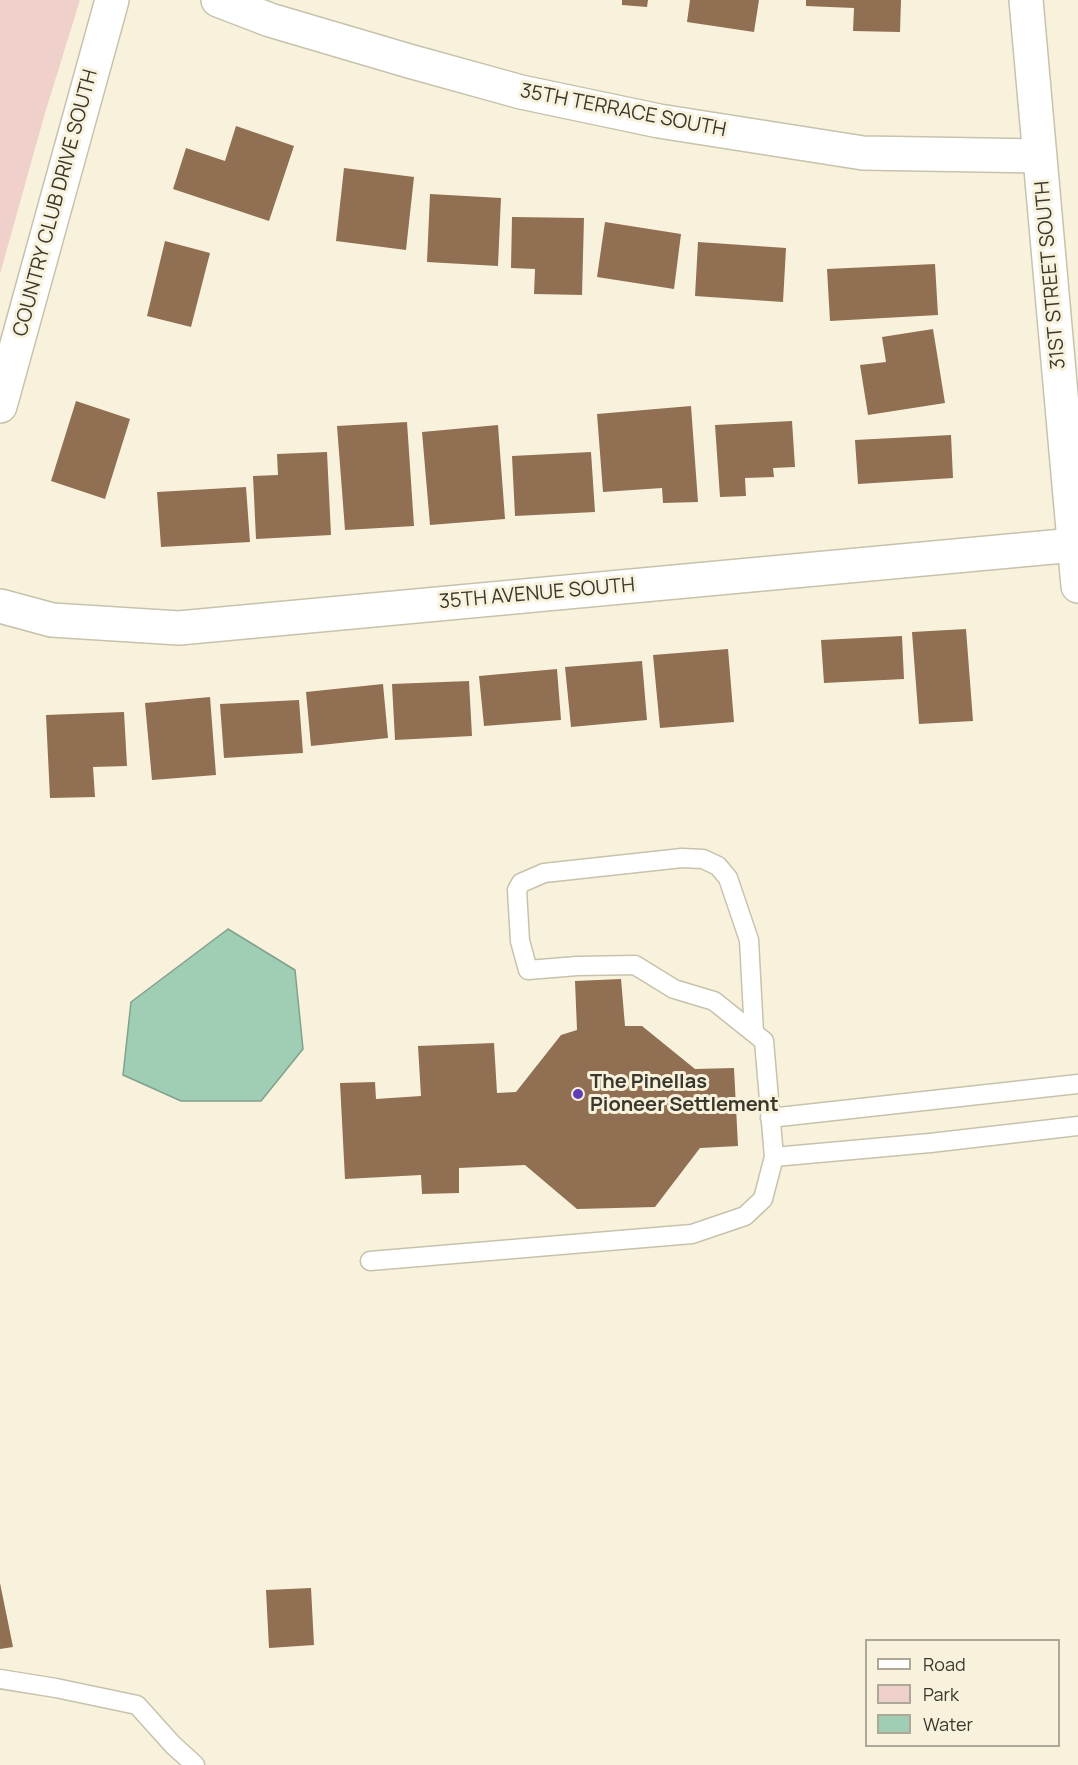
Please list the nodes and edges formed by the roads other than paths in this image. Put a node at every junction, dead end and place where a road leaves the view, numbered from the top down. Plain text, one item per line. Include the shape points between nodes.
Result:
1 (112, 0) edge
2 (218, 0) edge
3 (1026, 0) edge
4 (1040, 156) junction
5 (0, 406) edge
6 (1074, 544) junction
7 (1078, 586) edge
8 (0, 606) edge
9 (754, 1033) junction
10 (1078, 1084) edge
11 (770, 1118) junction
12 (1078, 1126) edge
13 (774, 1157) junction
14 (370, 1261) dead end
15 (0, 1679) edge
16 (195, 1765) edge

1 - 5 street, COUNTRY CLUB DRIVE SOUTH
2 - 4 street, 35TH TERRACE SOUTH via 270,20 521,92 659,121 862,153
3 - 4 street, 31ST STREET SOUTH
4 - 6 street, 31ST STREET SOUTH
6 - 7 street, 31ST STREET SOUTH
6 - 8 street, 35TH AVENUE SOUTH via 179,628 52,620
9 - 9 lane via 714,1001 674,989 635,965 528,970 520,941 517,890 521,883 544,873 682,858 703,859 718,866 728,878 749,940
9 - 11 lane via 764,1041
10 - 11 lane
11 - 13 lane
12 - 13 lane
13 - 14 lane via 764,1199 745,1216 692,1234
15 - 16 lane via 137,1705

